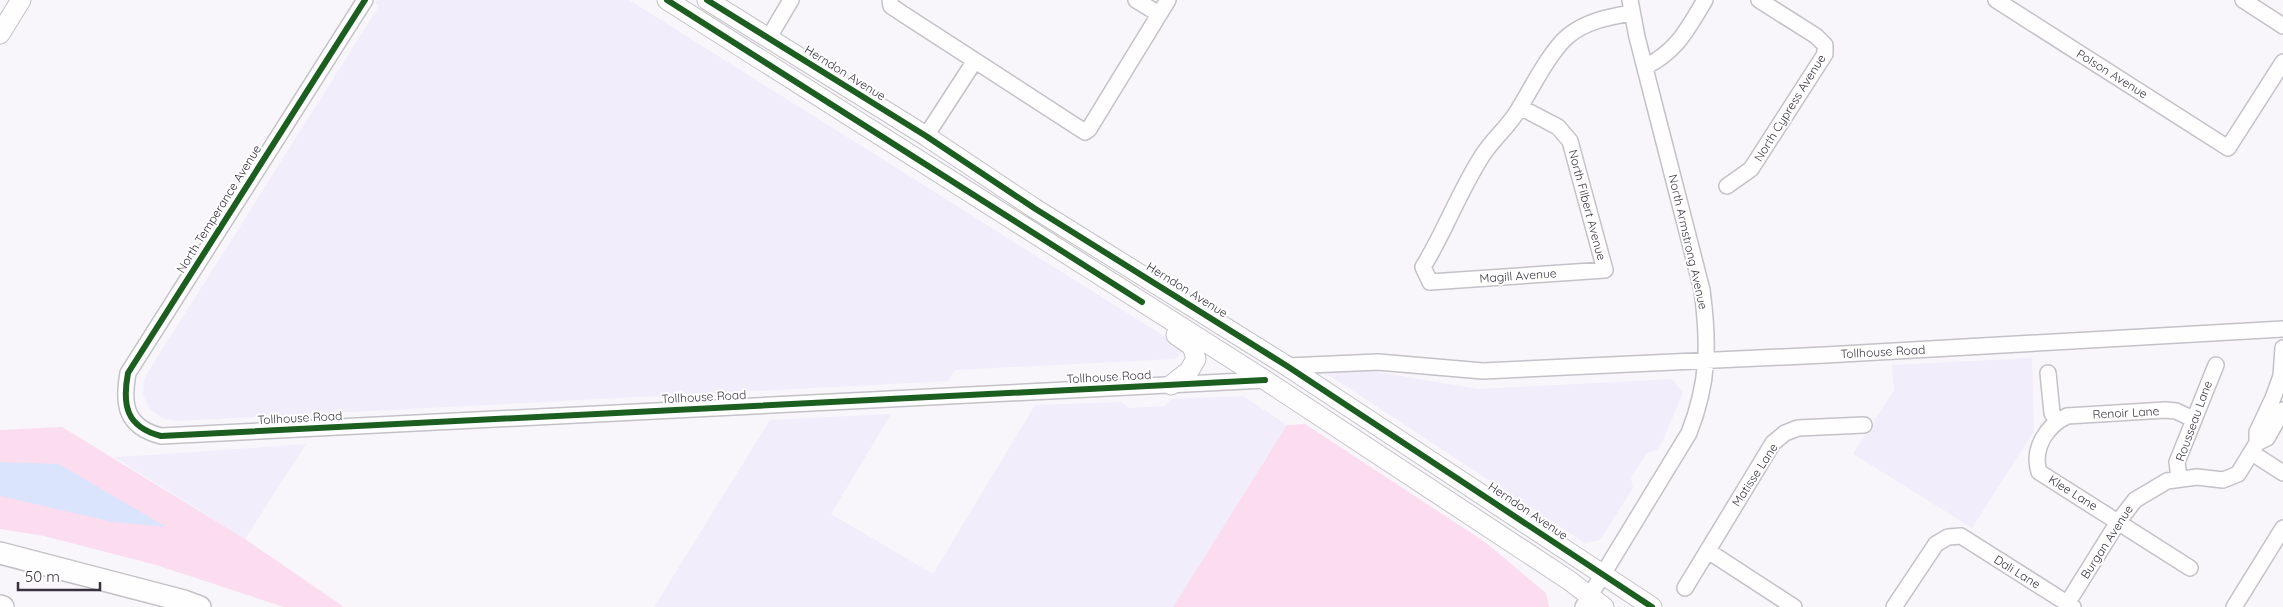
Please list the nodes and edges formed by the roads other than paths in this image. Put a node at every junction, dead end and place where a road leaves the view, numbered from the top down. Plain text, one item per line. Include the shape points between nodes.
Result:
1 (21, 0) edge
2 (365, 0) edge
3 (666, 0) edge
4 (684, 0) edge
5 (706, 0) edge
6 (791, 0) edge
7 (890, 0) edge
8 (1136, 0) edge
9 (1168, 0) edge
10 (1705, 0) edge
11 (1759, 0) edge
12 (1996, 0) edge
13 (2243, 0) edge
14 (1631, 6) edge
15 (1159, 14) junction
16 (2283, 26) edge
17 (0, 34) edge
18 (768, 39) junction
19 (760, 58) junction
20 (974, 62) junction
21 (2283, 62) edge
22 (1645, 66) junction
23 (1520, 107) junction
24 (926, 136) junction
25 (1727, 186) dead end
26 (1605, 270) joint
27 (1142, 302) junction
28 (2283, 329) edge
29 (1243, 338) junction
30 (2283, 348) edge
31 (1707, 359) junction
32 (2216, 365) dead end
33 (1287, 366) junction
34 (2048, 373) dead end
35 (1265, 380) junction
36 (1171, 385) junction
37 (2278, 410) edge
38 (2193, 419) junction
39 (2058, 421) junction
40 (1864, 425) dead end
41 (145, 432) joint
42 (2254, 448) junction
43 (2283, 473) edge
44 (2179, 478) junction
45 (1469, 485) junction
46 (2118, 522) junction
47 (2283, 528) edge
48 (1708, 551) junction
49 (0, 553) edge
50 (2190, 568) dead end
51 (1604, 575) junction
52 (1685, 588) dead end
53 (1592, 603) edge
54 (2069, 606) edge
55 (200, 607) edge
56 (1652, 607) edge
57 (1794, 607) edge
58 (1894, 607) edge
59 (2234, 607) edge

1 - 17 main road
2 - 41 street, North Temperance Avenue via 128,373 124,396 131,419
3 - 19 main road
4 - 18 main road via 752,41
5 - 18 main road, Herndon Avenue
6 - 18 street
7 - 20 street via 891,6
8 - 15 street
9 - 15 street
10 - 22 street via 1675,47
11 - 25 street, North Cypress Avenue via 1816,36 1825,45 1825,54 1751,169
12 - 21 street, Polson Avenue via 2228,148
13 - 16 street
14 - 22 street, North Armstrong Avenue
14 - 23 street via 1567,36
15 - 20 street via 1085,132
18 - 24 main road, Herndon Avenue
19 - 24 main road via 774,55 845,100
19 - 27 main road
20 - 24 street
22 - 31 street, North Armstrong Avenue via 1702,290
23 - 26 street, North Filbert Avenue via 1558,127 1570,141
23 - 26 street, Magill Avenue via 1507,128 1483,154 1461,192 1423,267 1430,282
24 - 29 main road, Herndon Avenue via 1034,208
27 - 29 main road via 1160,304 1230,346
27 - 35 main road
27 - 36 main road via 1150,319 1192,346 1195,353 1196,359 1189,371
28 - 31 street, Tollhouse Road via 1835,355
29 - 33 main road, Herndon Avenue
30 - 37 street, Burgan Avenue
31 - 33 street, Tollhouse Road via 1484,371 1378,362
31 - 51 street, North Armstrong Avenue via 1698,409 1689,433
32 - 38 street, Rousseau Lane
33 - 45 main road, Herndon Avenue
34 - 39 street via 2052,413
35 - 36 street, Tollhouse Road
35 - 45 main road via 1287,382 1450,489
35 - 53 main road
36 - 41 street, Tollhouse Road via 161,436
37 - 42 street, Burgan Avenue via 2267,438
38 - 39 street, Renoir Lane via 2165,410 2067,416
38 - 44 street, Rousseau Lane via 2177,462
39 - 46 street, Klee Lane via 2038,446 2036,462 2040,472
40 - 48 street, Matisse Lane via 1798,428 1785,434 1774,443
42 - 43 street
42 - 44 street, Burgan Avenue via 2238,474 2223,480
44 - 46 street, Burgan Avenue via 2148,490 2135,500
45 - 51 main road, Herndon Avenue
46 - 50 street, Klee Lane
46 - 54 street, Burgan Avenue
47 - 59 street
48 - 52 street, Matisse Lane
48 - 57 street
49 - 55 highway
51 - 53 street, North Armstrong Avenue
51 - 56 main road, Herndon Avenue
54 - 58 street, Dali Lane via 1961,536 1948,537 1936,544

